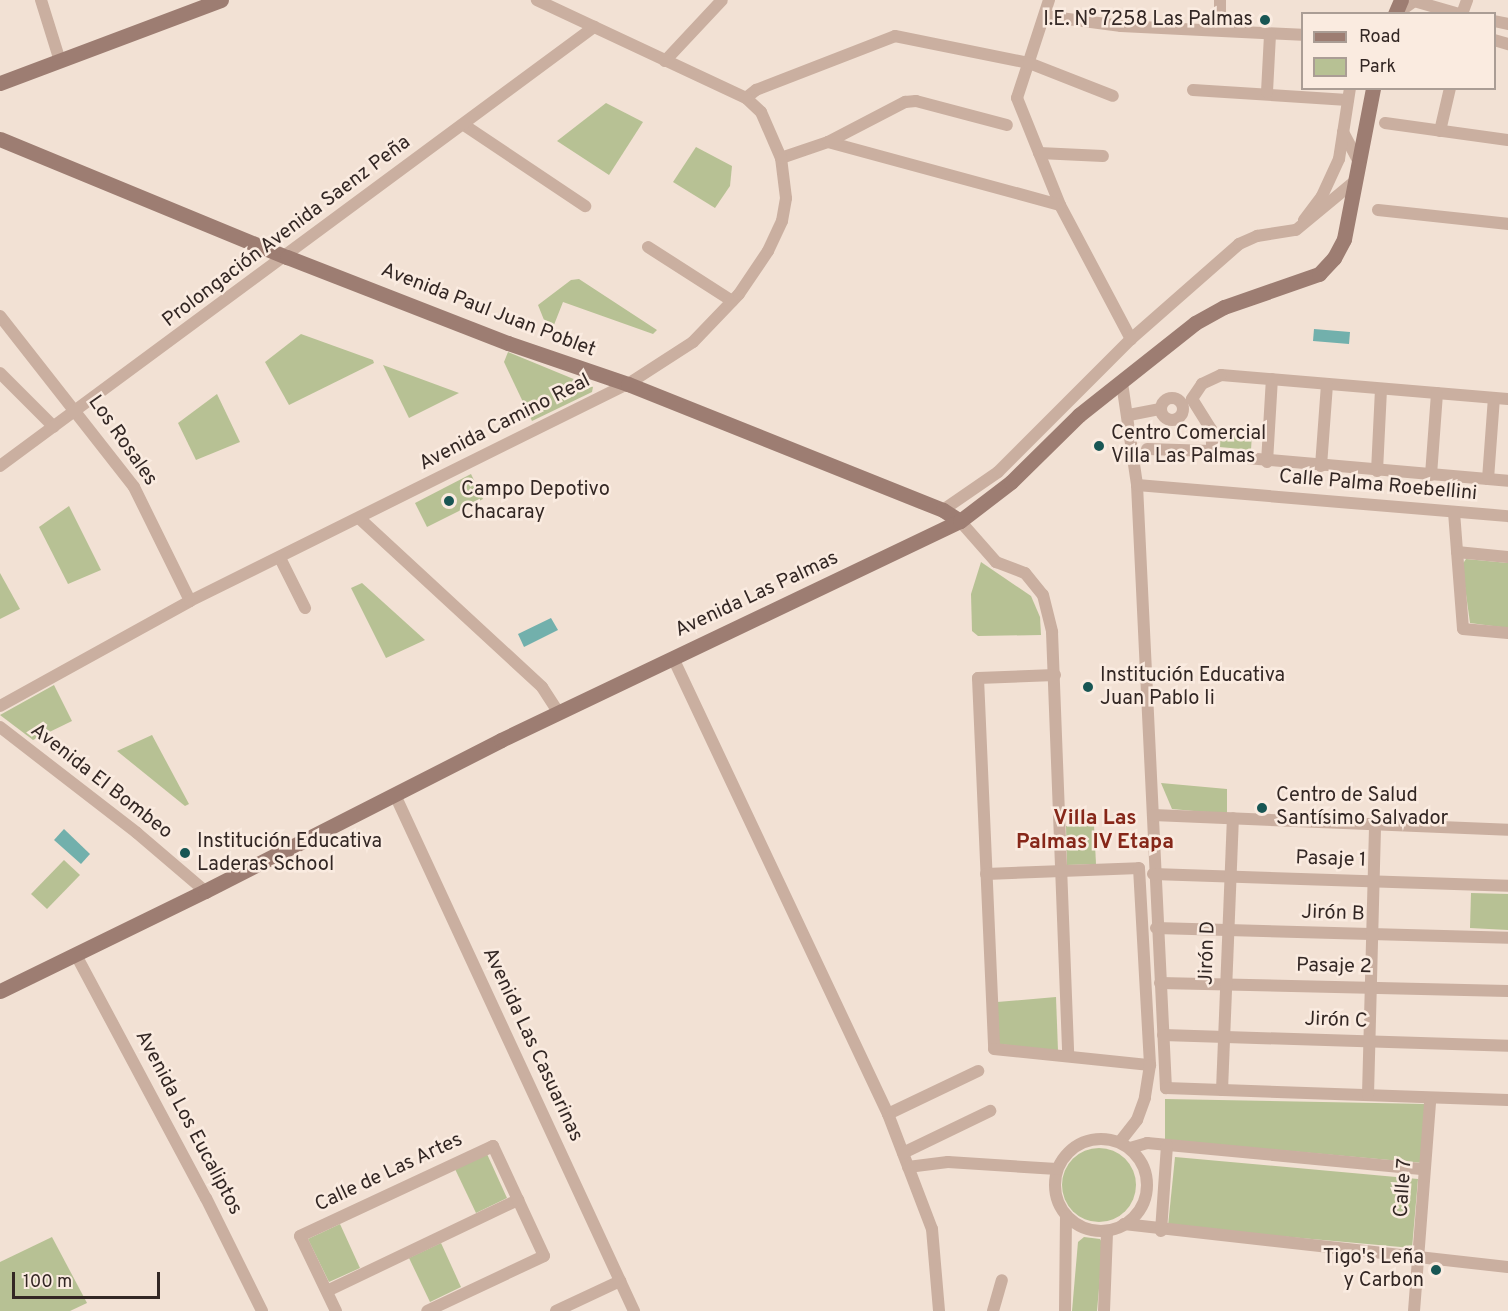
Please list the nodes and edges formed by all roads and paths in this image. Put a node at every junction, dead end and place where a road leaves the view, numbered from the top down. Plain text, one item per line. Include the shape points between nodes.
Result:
1 (41, 0) edge
2 (221, 0) edge
3 (537, 0) edge
4 (722, 0) edge
5 (1049, 0) edge
6 (1220, 0) edge
7 (1399, 10) edge
8 (1454, 12) edge
9 (1045, 16) junction
10 (594, 27) junction
11 (1220, 30) junction
12 (1270, 34) junction
13 (1301, 35) edge
14 (665, 60) junction
15 (60, 61) junction
16 (1029, 63) junction
17 (0, 82) edge
18 (1193, 90) dead end
19 (1373, 90) edge
20 (1450, 90) edge
21 (1268, 92) junction
22 (1349, 94) edge
23 (1113, 96) dead end
24 (746, 98) junction
25 (1385, 123) dead end
26 (464, 125) junction
27 (1007, 125) dead end
28 (1342, 131) junction
29 (1440, 131) junction
30 (0, 139) edge
31 (1508, 140) edge
32 (828, 142) junction
33 (1038, 153) junction
34 (1104, 156) dead end
35 (781, 158) junction
36 (1359, 162) junction
37 (1355, 181) junction
38 (1060, 205) junction
39 (585, 206) dead end
40 (1378, 210) dead end
41 (1508, 224) edge
42 (1296, 230) junction
43 (648, 247) dead end
44 (286, 257) junction
45 (732, 301) junction
46 (0, 316) edge
47 (1131, 339) junction
48 (0, 373) edge
49 (1272, 379) junction
50 (1122, 383) junction
51 (628, 384) junction
52 (1327, 384) junction
53 (1381, 389) junction
54 (1079, 392) junction
55 (1437, 393) junction
56 (1494, 398) junction
57 (1508, 399) edge
58 (1094, 404) junction
59 (1187, 404) junction
60 (1160, 409) junction
61 (77, 410) junction
62 (1129, 415) junction
63 (54, 427) junction
64 (1147, 449) dead end
65 (1211, 451) junction
66 (1267, 462) junction
67 (0, 466) edge
68 (1321, 466) junction
69 (1377, 471) junction
70 (1431, 475) junction
71 (1488, 479) junction
72 (1508, 481) edge
73 (1137, 485) junction
74 (943, 510) junction
75 (1454, 512) junction
76 (1508, 516) edge
77 (359, 518) junction
78 (960, 521) junction
79 (1457, 552) junction
80 (1508, 556) edge
81 (280, 558) junction
82 (190, 601) junction
83 (305, 608) dead end
84 (1508, 633) edge
85 (673, 658) junction
86 (1055, 675) junction
87 (0, 706) edge
88 (558, 712) junction
89 (0, 727) edge
90 (395, 795) junction
91 (1153, 814) junction
92 (1233, 818) junction
93 (1375, 825) junction
94 (1508, 830) edge
95 (1062, 870) junction
96 (986, 874) junction
97 (1153, 874) junction
98 (1231, 877) junction
99 (1374, 881) junction
100 (1508, 886) edge
101 (205, 891) junction
102 (1156, 928) junction
103 (1229, 930) junction
104 (1372, 934) junction
105 (1508, 938) edge
106 (76, 955) junction
107 (1160, 983) junction
108 (1226, 984) junction
109 (1371, 988) junction
110 (0, 991) edge
111 (1508, 991) edge
112 (1163, 1035) junction
113 (1224, 1037) junction
114 (1370, 1041) junction
115 (1508, 1046) edge
116 (1068, 1055) junction
117 (1150, 1065) junction
118 (978, 1071) dead end
119 (1222, 1090) junction
120 (1368, 1095) junction
121 (1508, 1100) edge
122 (1430, 1104) dead end
123 (990, 1112) dead end
124 (888, 1114) junction
125 (1137, 1120) junction
126 (1147, 1143) junction
127 (1125, 1145) junction
128 (1167, 1145) junction
129 (903, 1153) junction
130 (908, 1167) junction
131 (1057, 1169) junction
132 (1424, 1170) junction
133 (518, 1200) junction
134 (1066, 1216) junction
135 (1124, 1224) junction
136 (1161, 1231) junction
137 (1107, 1233) junction
138 (1419, 1258) junction
139 (1508, 1267) edge
140 (1002, 1280) dead end
141 (620, 1281) junction
142 (327, 1291) junction
143 (262, 1311) edge
144 (336, 1311) edge
145 (427, 1311) edge
146 (556, 1311) edge
147 (634, 1311) edge
148 (939, 1311) edge
149 (993, 1311) edge
150 (1065, 1311) edge
151 (1104, 1311) edge
152 (1414, 1311) edge

1 - 15 street
2 - 15 main road
3 - 10 street, Avenida Camino Real
4 - 14 street
5 - 9 street
6 - 11 street
7 - 8 street via 1414,1
9 - 11 street via 1121,26
9 - 16 street
10 - 14 street, Avenida Camino Real
10 - 26 street, Prolongación Avenida Saenz Peña
11 - 12 street
12 - 13 street
12 - 21 street
14 - 24 street, Avenida Camino Real
15 - 17 main road
16 - 23 street
16 - 24 street via 895,36 756,90
16 - 33 street via 1017,98
18 - 21 street
19 - 36 main road, Avenida Las Palmas
20 - 29 street
21 - 22 street
22 - 28 street
24 - 35 street, Avenida Camino Real via 761,112
25 - 29 street
26 - 39 street
26 - 44 street, Prolongación Avenida Saenz Peña
27 - 32 street via 916,101 905,102
28 - 36 street
28 - 42 street via 1339,159 1322,196
29 - 31 street
30 - 44 main road, Avenida Paul Juan Poblet
32 - 35 street
32 - 38 street
33 - 34 street
33 - 38 street
35 - 45 street, Avenida Camino Real via 786,198 782,221 768,251
36 - 37 main road, Avenida Las Palmas
37 - 42 street
37 - 50 main road, Avenida Las Palmas via 1344,239 1319,274 1224,307 1195,323
38 - 47 street
40 - 41 street
42 - 47 street via 1245,240
43 - 45 street
44 - 51 main road, Avenida Paul Juan Poblet via 508,343
44 - 61 street, Prolongación Avenida Saenz Peña
45 - 51 street, Avenida Camino Real via 693,342
46 - 61 street, Los Rosales
47 - 54 street
48 - 63 street
49 - 52 street
49 - 59 street via 1221,375 1202,384
49 - 66 street
50 - 58 main road, Avenida Las Palmas
50 - 62 street
51 - 74 main road, Avenida Paul Juan Poblet
51 - 77 street, Avenida Camino Real
52 - 53 street
52 - 68 street
53 - 55 street
53 - 69 street
54 - 58 street
54 - 74 street via 998,472
55 - 56 street
55 - 70 street
56 - 57 street
56 - 71 street
58 - 78 main road, Avenida Las Palmas via 1011,482
59 - 60 street via 1168,398
59 - 60 street via 1179,417 1170,420
59 - 65 street via 1211,429
60 - 62 street
61 - 63 street, Prolongación Avenida Saenz Peña
61 - 82 street, Los Rosales via 134,487
62 - 73 street
63 - 67 street, Prolongación Avenida Saenz Peña
64 - 65 street
65 - 66 street via 1213,455
66 - 68 street
68 - 69 street
69 - 70 street
70 - 71 street
71 - 72 street
73 - 75 street, Calle Palma Roebellini
73 - 91 street
74 - 78 main road, Avenida Paul Juan Poblet
75 - 76 street, Calle Palma Roebellini
75 - 79 street
77 - 81 street, Avenida Camino Real
77 - 88 street via 542,687
78 - 85 main road, Avenida Las Palmas
78 - 86 street via 996,562 1024,573 1043,595 1052,632
79 - 80 street
79 - 84 street via 1463,629
81 - 82 street, Avenida Camino Real
81 - 83 street
82 - 87 street, Avenida Camino Real
85 - 88 main road, Avenida Las Palmas
85 - 124 street
86 - 95 street
86 - 96 street via 978,678
88 - 90 main road, Avenida Las Palmas
89 - 101 street, Avenida El Bombeo
90 - 101 main road, Avenida Las Palmas
90 - 141 street, Avenida Las Casuarinas
91 - 92 street
91 - 97 street
92 - 93 street
92 - 98 street, Jirón D
93 - 94 street
93 - 99 street
95 - 96 street
95 - 116 street
95 - 117 street via 1139,868
96 - 116 street via 994,1049
97 - 98 street, Pasaje 1
97 - 102 street
98 - 99 street, Pasaje 1
98 - 103 street, Jirón D
99 - 100 street, Pasaje 1
99 - 104 street
101 - 106 main road, Avenida Las Palmas
102 - 103 street, Jirón B
102 - 107 street
103 - 104 street, Jirón B
103 - 108 street, Jirón D
104 - 105 street, Jirón B
104 - 109 street
106 - 110 main road, Avenida Las Palmas
106 - 143 street, Avenida Los Eucaliptos
107 - 108 street, Pasaje 2
107 - 112 street
108 - 109 street, Pasaje 2
108 - 113 street, Jirón D
109 - 111 street, Pasaje 2
109 - 114 street
112 - 113 street, Jirón C
112 - 119 street via 1166,1089
113 - 114 street, Jirón C
113 - 119 street, Jirón D
114 - 115 street, Jirón C
114 - 120 street
116 - 117 street
117 - 125 street
118 - 124 street
119 - 120 street
120 - 121 street
122 - 132 street, Calle 7
123 - 129 street
124 - 129 street
125 - 126 street
125 - 127 street
126 - 127 street
126 - 128 street
127 - 131 street via 1108,1138 1083,1142 1067,1153
127 - 135 street via 1145,1169 1146,1194 1138,1211
128 - 132 street
128 - 136 street
129 - 130 street
130 - 131 street via 948,1162
130 - 148 street via 932,1228
131 - 134 street via 1055,1194
132 - 138 street, Calle 7
133 - 142 street
133 - 142 street, Calle de Las Artes via 493,1146 300,1236
133 - 145 street via 544,1256
134 - 137 street via 1088,1229
134 - 150 street
135 - 136 street
135 - 137 street
136 - 138 street
137 - 151 street
138 - 139 street
138 - 152 street, Calle 7
140 - 149 street
141 - 146 street
141 - 147 street, Avenida Las Casuarinas
142 - 144 street

